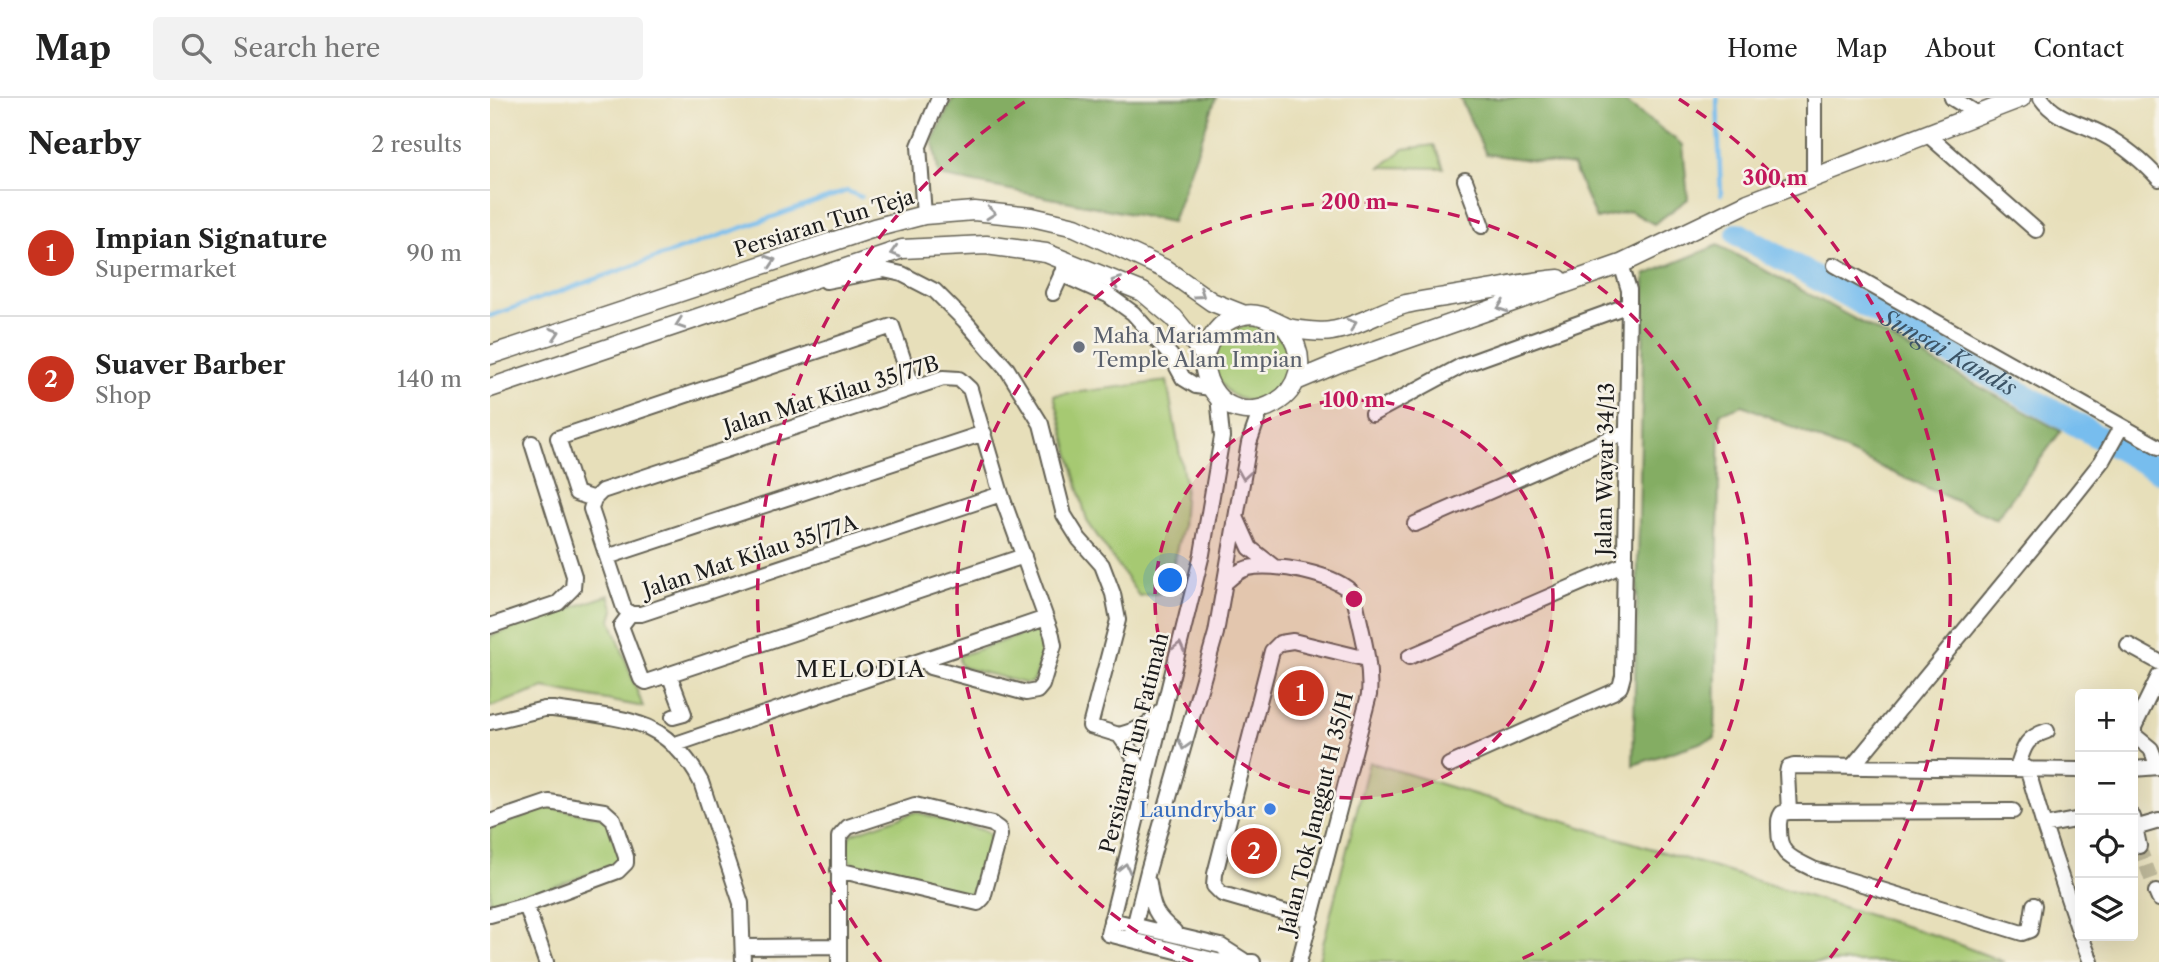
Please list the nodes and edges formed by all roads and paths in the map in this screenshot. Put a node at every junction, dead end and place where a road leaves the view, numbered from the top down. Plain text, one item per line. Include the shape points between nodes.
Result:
1 (939, 98) edge
2 (1814, 98) edge
3 (1952, 98) edge
4 (2021, 98) edge
5 (2041, 98) edge
6 (1978, 114) junction
7 (1927, 134) junction
8 (1814, 178) junction
9 (2159, 179) edge
10 (1465, 180) dead end
11 (924, 215) junction
12 (1482, 226) dead end
13 (2036, 230) dead end
14 (1621, 264) junction
15 (1835, 265) dead end
16 (1064, 268) junction
17 (1590, 276) junction
18 (780, 290) junction
19 (1053, 293) dead end
20 (1629, 305) junction
21 (1245, 315) junction
22 (1286, 328) junction
23 (490, 355) edge
24 (1204, 355) junction
25 (1296, 381) junction
26 (490, 388) edge
27 (913, 388) junction
28 (1214, 392) junction
29 (1261, 409) junction
30 (1372, 414) dead end
31 (2120, 430) junction
32 (1627, 431) junction
33 (984, 433) junction
34 (532, 443) dead end
35 (2159, 447) edge
36 (1001, 494) junction
37 (594, 499) junction
38 (1237, 519) junction
39 (1415, 524) dead end
40 (1024, 556) junction
41 (607, 557) junction
42 (1625, 564) junction
43 (1273, 566) junction
44 (1225, 583) junction
45 (630, 614) junction
46 (1046, 618) junction
47 (490, 626) edge
48 (2128, 645) dead end
49 (1409, 657) dead end
50 (927, 659) junction
51 (1367, 659) junction
52 (2159, 662) edge
53 (669, 674) junction
54 (2159, 676) edge
55 (1165, 706) junction
56 (673, 718) dead end
57 (490, 722) edge
58 (2047, 731) dead end
59 (1119, 735) junction
60 (673, 745) junction
61 (1448, 765) dead end
62 (2158, 767) edge
63 (1852, 768) junction
64 (2022, 768) junction
65 (2138, 769) edge
66 (2075, 770) edge
67 (1146, 783) junction
68 (2013, 811) dead end
69 (1788, 813) junction
70 (2075, 820) edge
71 (2159, 821) edge
72 (490, 822) edge
73 (2138, 822) edge
74 (2044, 826) junction
75 (2138, 841) edge
76 (2139, 846) dead end
77 (838, 870) junction
78 (1148, 871) junction
79 (526, 905) junction
80 (2034, 905) dead end
81 (490, 915) edge
82 (1311, 920) junction
83 (2075, 920) edge
84 (1133, 932) junction
85 (1178, 934) junction
86 (2082, 941) edge
87 (839, 946) junction
88 (743, 947) junction
89 (1248, 961) edge
90 (546, 962) edge
91 (743, 962) edge
92 (839, 962) edge
93 (1299, 962) edge
94 (2091, 962) edge

1 - 11 street via 919,146
2 - 8 street
3 - 6 street
4 - 6 main road
5 - 9 street via 2063,118 2104,135
6 - 7 main road
7 - 8 main road
7 - 13 street
8 - 14 main road via 1748,203
10 - 12 street
11 -> 21 main road, Persiaran Tun Teja via 974,211 1075,227 1165,269 1212,302
23 -> 11 main road, Persiaran Tun Teja
14 - 17 main road
14 - 20 street, Jalan Wayar 34/13
15 - 31 street
16 -> 18 main road via 1046,253 986,245 902,249
16 - 19 street
24 -> 16 main road via 1174,318 1143,292
16 - 28 street via 1133,313 1171,356 1183,378
22 -> 17 main road via 1330,332 1406,304
17 -> 25 main road
18 -> 26 main road
18 - 59 street via 884,270 902,274 935,291 1007,369 1041,425 1064,515 1102,565 1113,594 1118,620 1090,726
20 - 30 street via 1463,365
20 - 32 street, Jalan Wayar 34/13
21 - 22 main road via 1274,319
21 - 24 main road via 1219,327
22 - 25 main road via 1299,353
24 - 28 main road
25 - 29 main road via 1278,402
27 - 33 street, Jalan Mat Kilau 35/77B via 943,378 960,379 970,389
27 - 37 street, Jalan Mat Kilau 35/77B via 602,491
27 - 37 street via 892,326 558,438 576,494
28 - 29 main road via 1234,407
55 -> 28 street, Persiaran Tun Fatimah via 1202,554 1222,437
29 -> 38 street via 1249,443
31 - 35 street
31 - 63 street via 2102,461
32 - 39 street
32 - 42 street, Jalan Wayar 34/13
33 - 36 street, Jalan Mat Kilau 35/77B
33 - 41 street
34 - 47 street via 574,576 573,589 558,603
36 - 40 street, Jalan Mat Kilau 35/77B
36 - 45 street, Jalan Mat Kilau 35/77A
37 - 41 street, Jalan Mat Kilau 35/77A via 591,509
38 - 43 street via 1250,548
38 - 44 street
40 - 46 street, Jalan Mat Kilau 35/77B
40 - 53 street
41 - 45 street, Jalan Mat Kilau 35/77A
42 - 49 street
42 - 61 street, Jalan Wayar 34/13 via 1620,687
43 - 44 street via 1237,572
43 - 51 street, Jalan Tok Janggut H 35/H via 1348,587 1354,595
44 -> 78 street via 1216,633
45 - 53 street via 621,626 641,679 646,682
46 - 50 street
46 - 50 street, Jalan Mat Kilau 35/77B via 1054,645 1037,691 1026,693 930,667
48 - 52 street
50 - 60 street
51 - 82 street, Jalan Tok Janggut H 35/H via 1369,695
51 - 82 street via 1293,640 1272,651 1215,874 1214,886 1222,894
53 - 56 street via 684,714
54 - 62 street via 2134,727 2134,735 2151,748
55 - 59 street via 1152,723
55 - 67 street, Persiaran Tun Fatimah
57 - 60 street via 553,709 639,724
58 - 64 street via 2033,736 2024,748
59 - 67 street
60 - 88 street via 701,782 741,903
62 - 65 street
63 - 64 street
63 - 69 street via 1788,768
64 - 66 street
64 - 74 street
84 -> 67 street, Persiaran Tun Fatimah via 1110,927
68 - 69 street
69 - 80 street via 1779,819 1779,843 1784,853 1813,869 2022,933 2030,930
70 - 74 street
71 - 73 street
72 - 79 street via 556,801 604,811 613,819 626,857 618,871
74 - 83 street
75 - 76 street
77 - 77 street via 978,903 999,829 915,806 841,832
77 - 87 street
78 - 84 street
78 - 85 street via 1151,901 1159,920
79 - 81 street
79 - 90 street
82 - 93 street, Jalan Tok Janggut H 35/H
84 - 85 street
84 - 89 street via 1217,961
85 - 89 street via 1221,946
86 - 94 street
87 - 88 street
87 - 92 street
88 - 91 street

